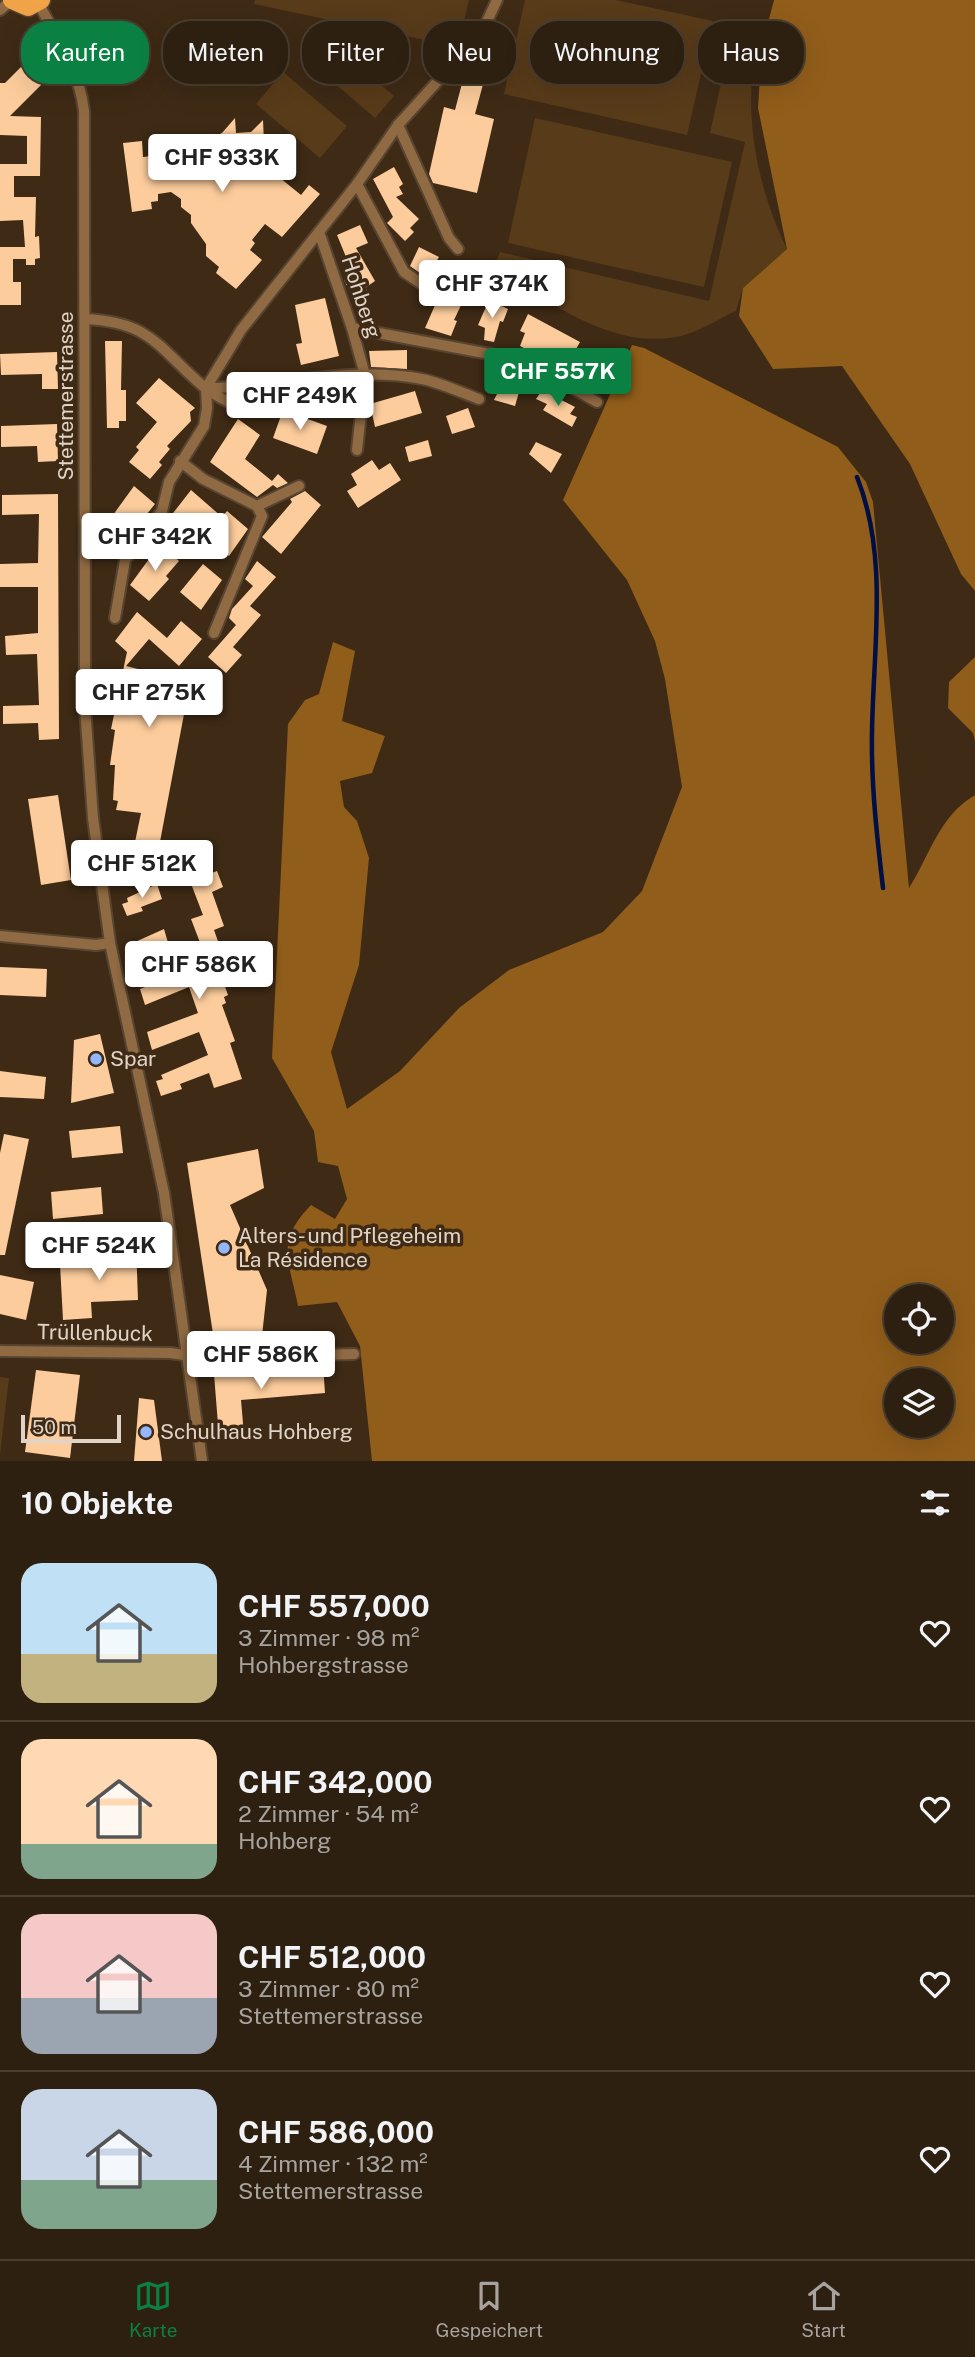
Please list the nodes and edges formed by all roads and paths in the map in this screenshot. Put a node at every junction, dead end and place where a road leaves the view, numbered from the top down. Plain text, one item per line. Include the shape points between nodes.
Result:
1 (12, 0) edge
2 (498, 0) edge
3 (40, 2) edge
4 (0, 10) edge
5 (398, 125) junction
6 (357, 184) junction
7 (319, 232) junction
8 (458, 249) dead end
9 (431, 290) dead end
10 (85, 318) junction
11 (352, 328) junction
12 (365, 375) junction
13 (206, 388) junction
14 (479, 399) dead end
15 (597, 402) dead end
16 (241, 409) dead end
17 (357, 450) dead end
18 (180, 461) junction
19 (299, 486) dead end
20 (257, 506) junction
21 (114, 618) dead end
22 (214, 633) dead end
23 (0, 936) edge
24 (110, 943) junction
25 (0, 1351) edge
26 (354, 1354) dead end
27 (188, 1356) junction
28 (202, 1461) edge

1 - 3 main road via 28,7
1 - 4 street
2 - 5 street via 482,32
3 - 10 street, Stettemerstrasse via 82,94
5 - 6 street
5 - 8 street
6 - 7 street
6 - 9 street via 404,272
7 - 11 street, Hohberg
7 - 13 street via 241,330
10 - 13 street via 139,329
10 - 24 street, Stettemerstrasse via 85,707 93,818
11 - 12 street, Hohberg
11 - 15 street via 499,356 540,370
12 - 13 street
12 - 14 street via 422,379
12 - 17 street, Hohberg
13 - 16 street
13 - 18 street via 204,426
18 - 20 street via 203,479
18 - 21 street via 162,511 125,560
19 - 20 street
20 - 22 street via 262,516
23 - 24 street
24 - 27 street, Stettemerstrasse via 164,1192
25 - 27 street, Trüllenbuck
26 - 27 street, Trüllenbuck
27 - 28 street, Stettemerstrasse

